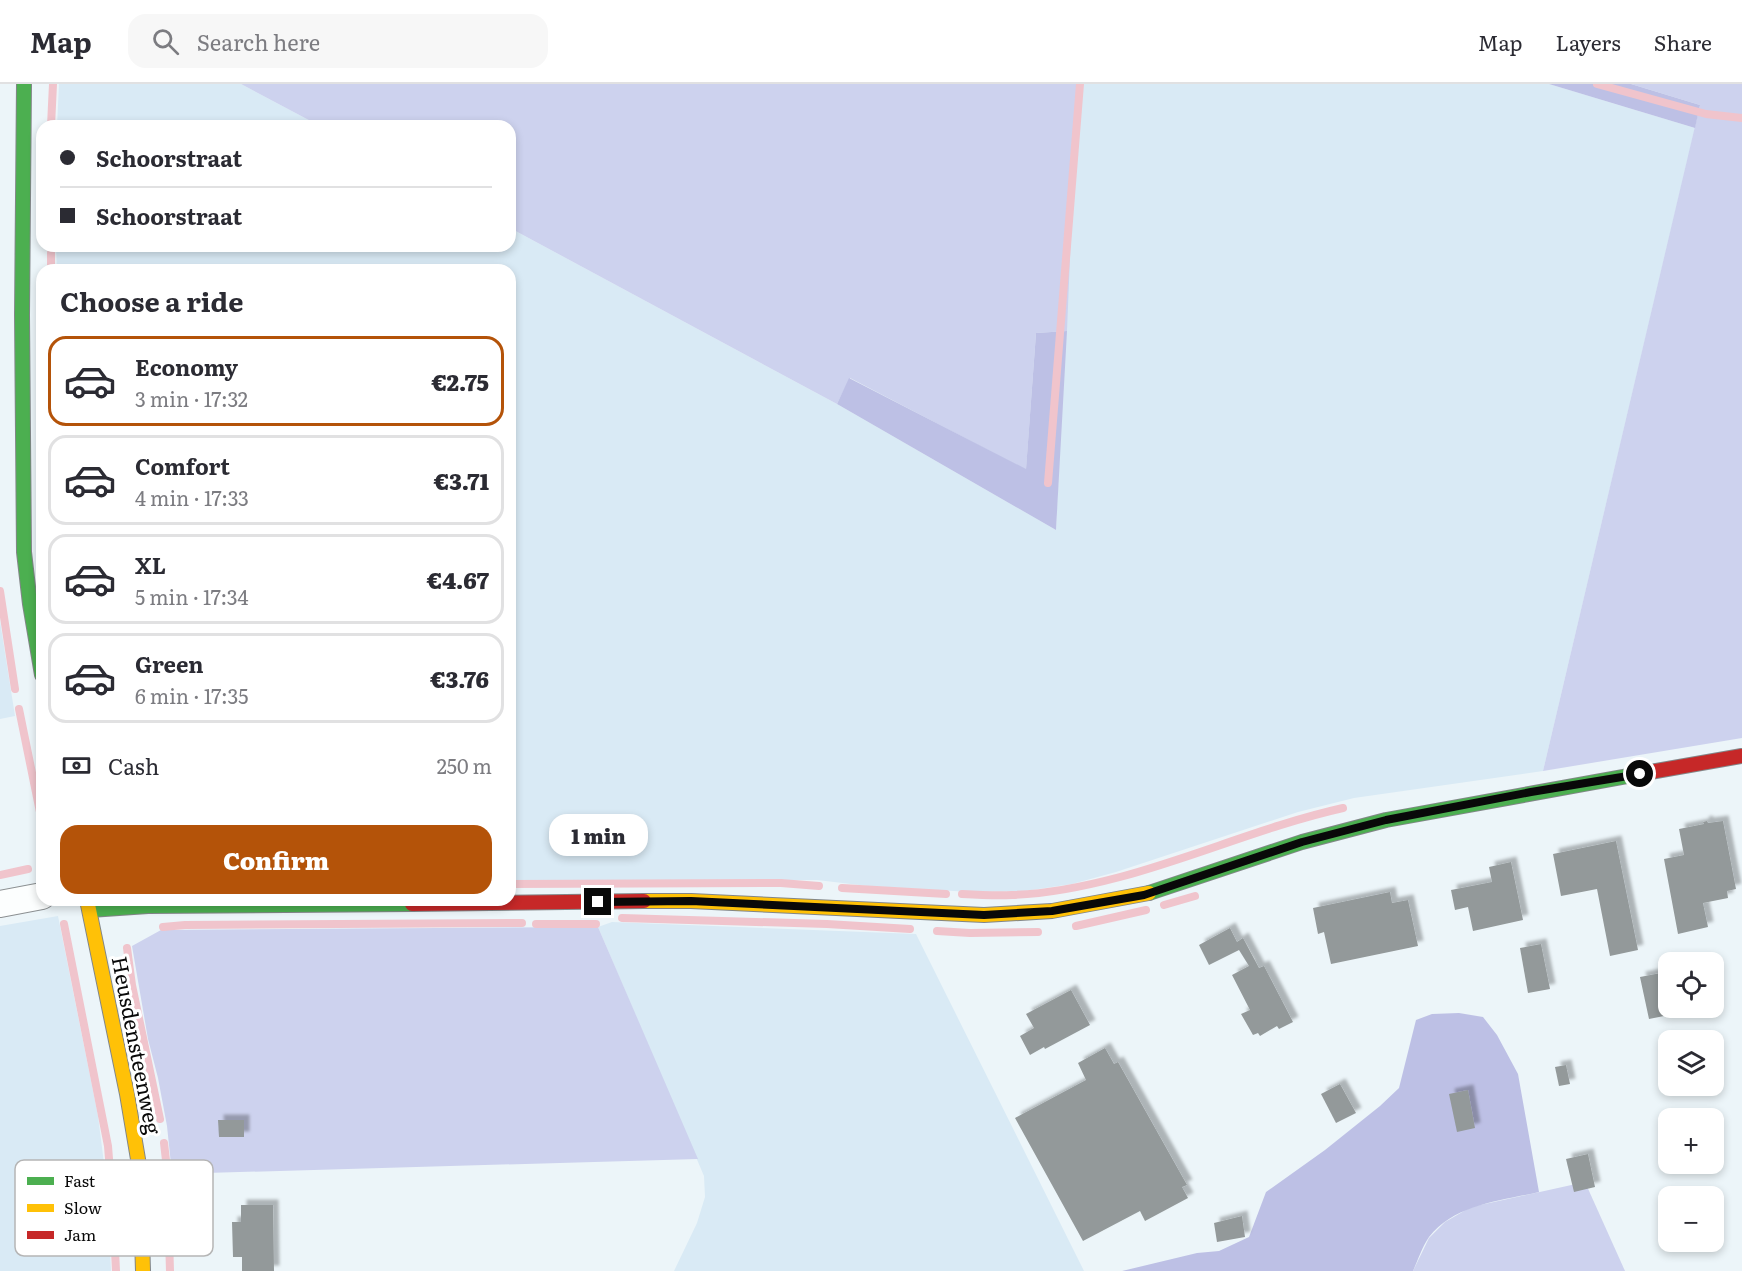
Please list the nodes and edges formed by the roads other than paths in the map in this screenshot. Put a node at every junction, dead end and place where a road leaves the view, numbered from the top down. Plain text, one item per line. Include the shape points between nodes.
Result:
1 (24, 84) edge
2 (36, 640) edge
3 (1742, 756) edge
4 (36, 897) edge
5 (516, 903) edge
6 (0, 904) edge
7 (89, 906) edge
8 (138, 1160) edge
9 (143, 1256) edge
10 (144, 1271) edge

1 - 2 street via 24,552
3 - 5 street via 1386,820 1302,842 1144,895 1052,911 984,915 691,901
4 - 6 street
7 - 8 street, Heusdensteenweg
9 - 10 street, Heusdensteenweg

